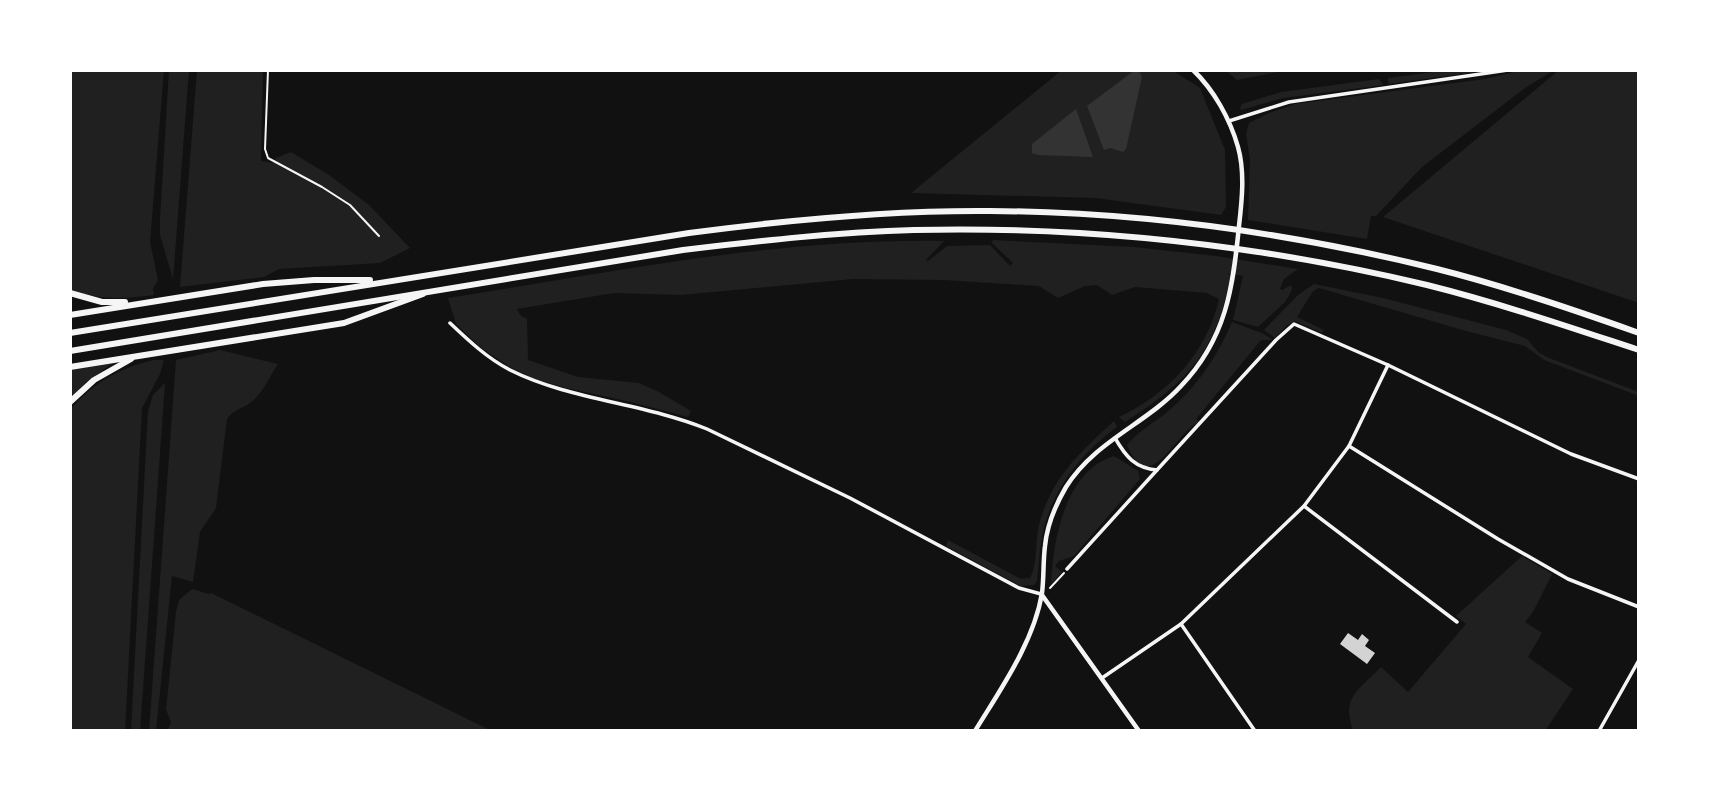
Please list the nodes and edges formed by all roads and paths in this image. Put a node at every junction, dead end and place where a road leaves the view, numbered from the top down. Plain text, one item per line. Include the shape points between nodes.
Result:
1 (268, 70) edge
2 (1193, 70) edge
3 (1508, 70) edge
4 (1228, 121) junction
5 (379, 236) dead end
6 (386, 281) junction
7 (435, 289) junction
8 (70, 293) edge
9 (145, 302) junction
10 (70, 315) edge
11 (450, 323) dead end
12 (70, 333) edge
13 (1639, 333) edge
14 (1639, 350) edge
15 (70, 351) edge
16 (140, 355) junction
17 (1388, 365) junction
18 (70, 367) edge
19 (70, 402) edge
20 (1114, 437) junction
21 (1349, 446) junction
22 (1157, 470) junction
23 (1639, 479) edge
24 (1304, 506) junction
25 (1067, 569) joint
26 (1049, 589) dead end
27 (1042, 595) junction
28 (1639, 607) edge
29 (1457, 622) dead end
30 (1181, 624) junction
31 (1639, 660) edge
32 (1101, 678) junction
33 (975, 731) edge
34 (1139, 731) edge
35 (1255, 731) edge
36 (1599, 731) edge

1 - 5 lane via 268,158 350,205
2 - 4 street
3 - 4 street via 1300,100
4 - 20 street via 1238,148 1241,204 1235,275 1224,318 1202,361 1169,398
6 - 9 highway via 299,280
6 - 12 highway
6 - 13 highway via 765,223 989,211 1150,220 1360,251 1522,293
7 - 14 highway via 765,240 912,230 1013,230 1142,238 1353,269 1527,313
7 - 15 highway
7 - 16 highway via 344,323
8 - 9 highway via 102,302
9 - 10 highway
11 - 27 street via 473,346 534,381 686,420 850,498 1019,588
16 - 18 highway
16 - 19 highway via 94,380
17 - 21 street
17 - 22 street via 1297,325 1289,327
17 - 23 street via 1571,454
20 - 22 street via 1136,465
20 - 27 street via 1079,468 1056,506 1045,542
21 - 24 street
21 - 28 street via 1561,575
22 - 25 street
24 - 29 street
24 - 30 street
25 - 26 path
27 - 32 street
27 - 33 street via 1018,657
30 - 32 street
30 - 35 street
31 - 36 street
32 - 34 street

